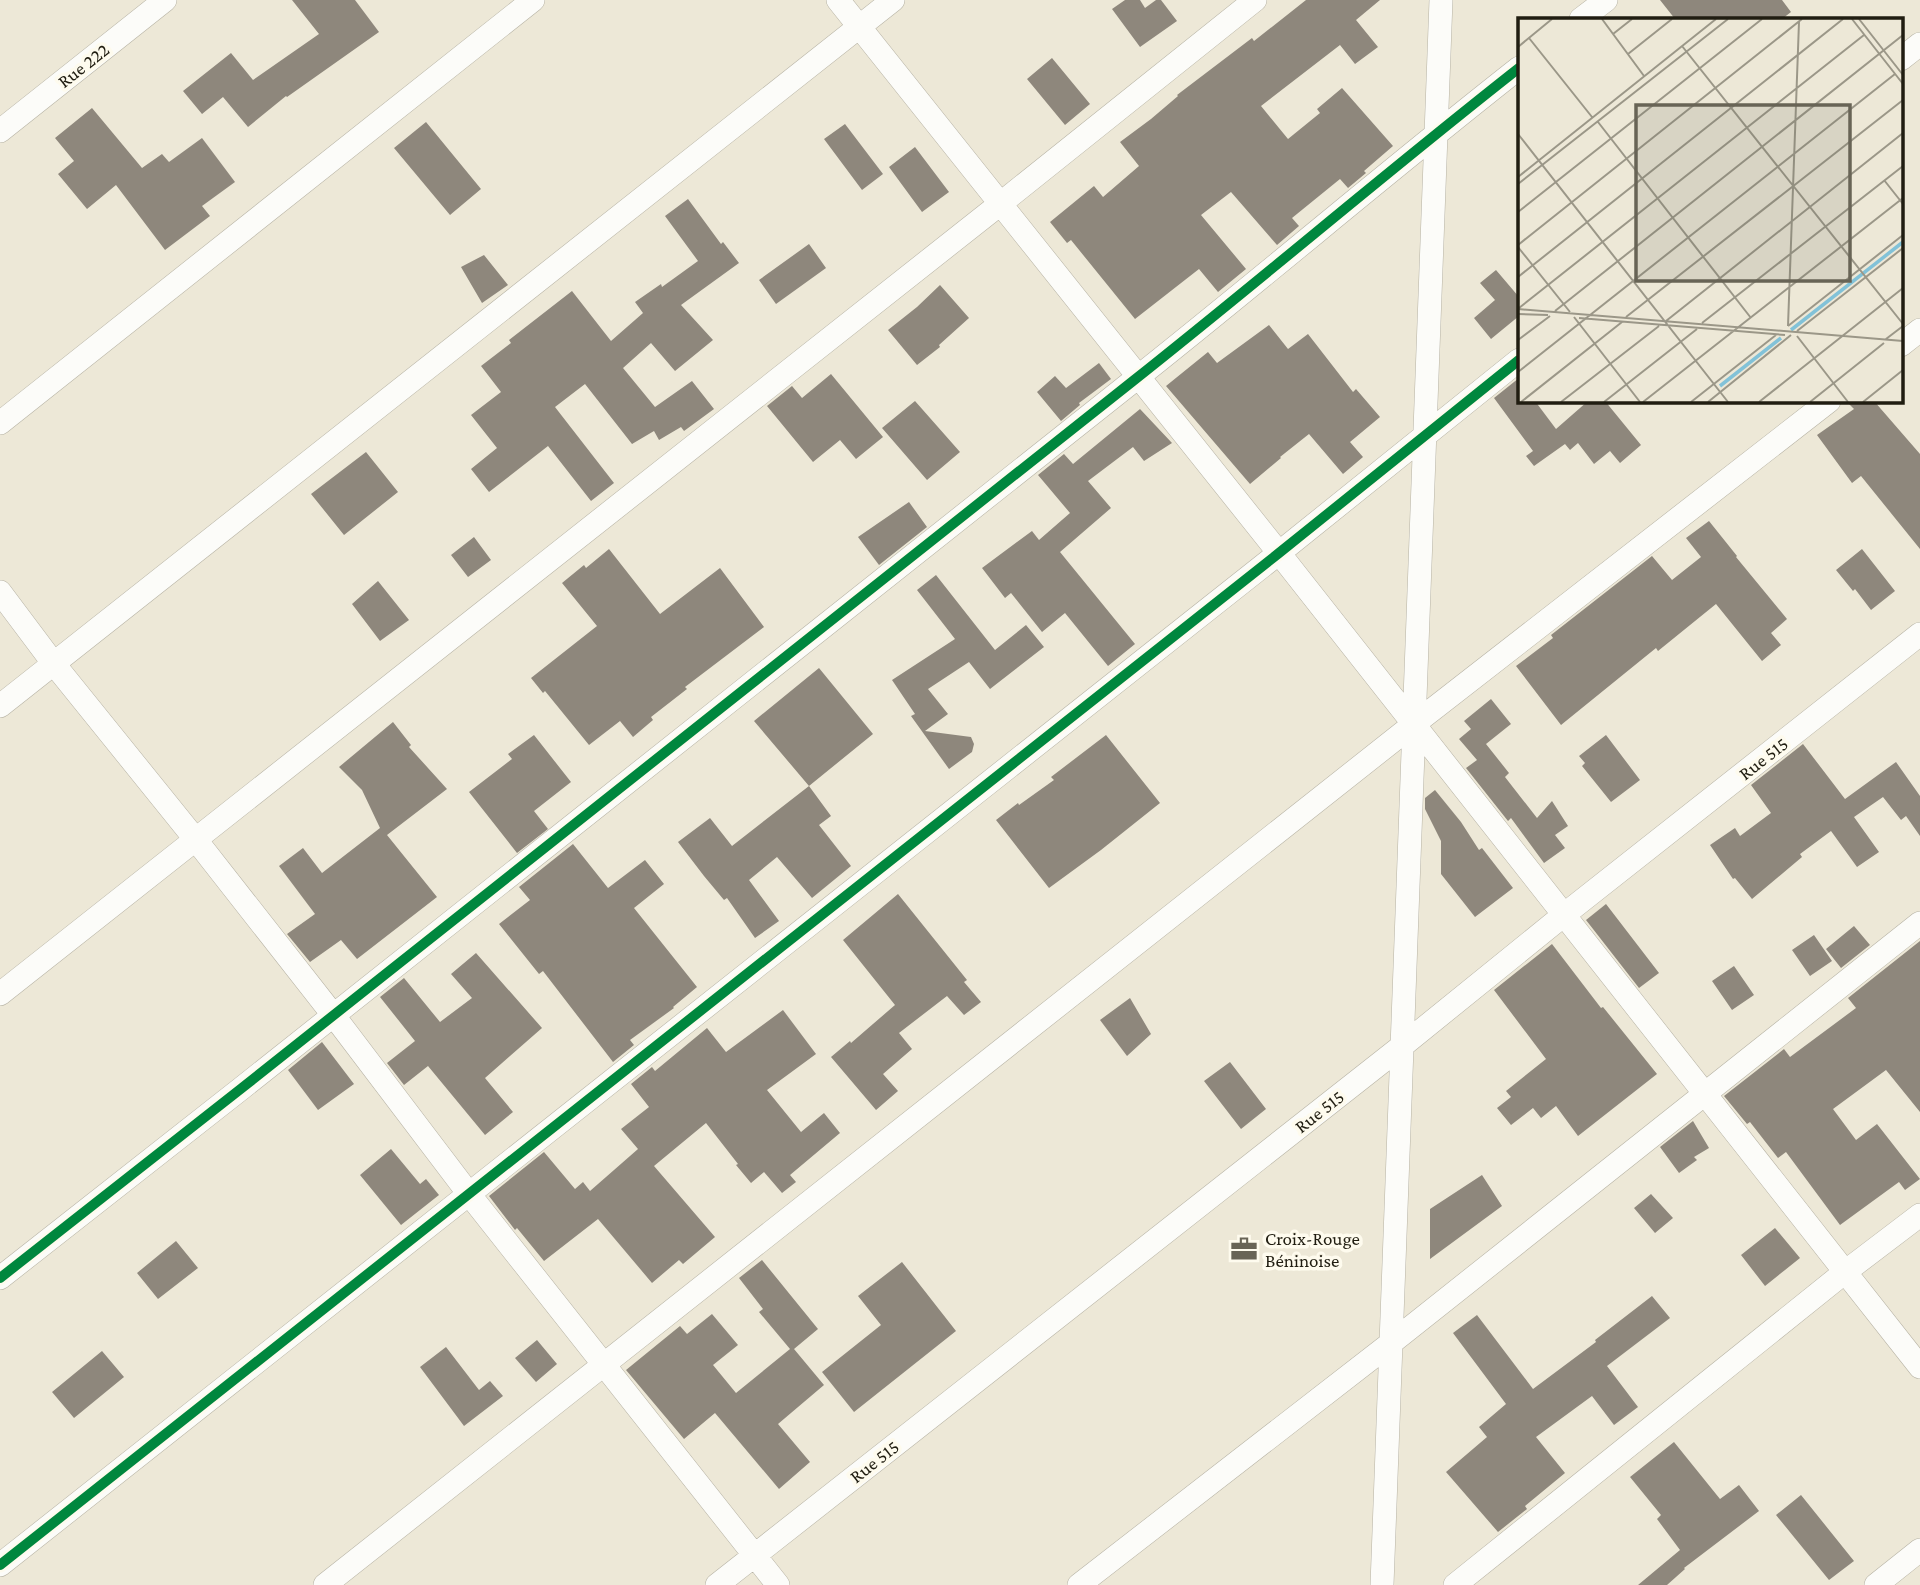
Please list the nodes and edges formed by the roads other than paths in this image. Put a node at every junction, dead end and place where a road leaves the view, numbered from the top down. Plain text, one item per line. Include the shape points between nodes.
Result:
1 (165, 0) edge
2 (533, 0) edge
3 (838, 0) edge
4 (893, 0) edge
5 (1255, 0) edge
6 (1441, 0) edge
7 (1605, 0) edge
8 (1582, 18) edge
9 (860, 27) junction
10 (1920, 44) edge
11 (1902, 58) edge
12 (1518, 69) edge
13 (0, 131) edge
14 (1436, 133) junction
15 (1000, 204) junction
16 (1920, 330) edge
17 (1902, 344) edge
18 (1518, 361) edge
19 (1138, 377) junction
20 (1828, 402) edge
21 (0, 423) edge
22 (1425, 434) junction
23 (1279, 553) junction
24 (0, 592) edge
25 (1920, 634) edge
26 (54, 664) junction
27 (0, 706) edge
28 (1414, 724) junction
29 (196, 839) junction
30 (1565, 914) junction
31 (1920, 923) edge
32 (0, 994) edge
33 (334, 1016) junction
34 (1402, 1046) junction
35 (1705, 1093) junction
36 (469, 1194) junction
37 (1920, 1215) edge
38 (1845, 1272) junction
39 (0, 1278) edge
40 (1391, 1343) junction
41 (603, 1365) junction
42 (1920, 1367) edge
43 (1920, 1550) edge
44 (754, 1556) junction
45 (0, 1565) edge
46 (325, 1585) edge
47 (717, 1585) edge
48 (778, 1585) edge
49 (1079, 1585) edge
50 (1382, 1585) edge
51 (1455, 1585) edge
52 (1876, 1585) edge

1 - 13 street, Rue 222
2 - 21 street
3 - 9 street
4 - 9 street
5 - 15 street
6 - 14 street
7 - 8 street
9 - 15 street
9 - 26 street
10 - 11 street
12 - 14 street
14 - 19 street
14 - 22 street
15 - 19 street
15 - 29 street
16 - 17 street
18 - 22 street
19 - 23 street
19 - 33 street
20 - 28 street
22 - 23 street
22 - 28 street
23 - 28 street
23 - 36 street
24 - 26 street
25 - 30 street, Rue 515
26 - 27 street
26 - 29 street
28 - 30 street
28 - 34 street
28 - 41 street
29 - 32 street
29 - 33 street
30 - 34 street, Rue 515
30 - 35 street
31 - 35 street
33 - 36 street
33 - 39 street
34 - 40 street
34 - 44 street, Rue 515
35 - 38 street
35 - 40 street
36 - 41 street
36 - 45 street
37 - 38 street
38 - 42 street
38 - 51 street
40 - 49 street
40 - 50 street
41 - 44 street
41 - 46 street
43 - 52 street
44 - 47 street, Rue 515
44 - 48 street

